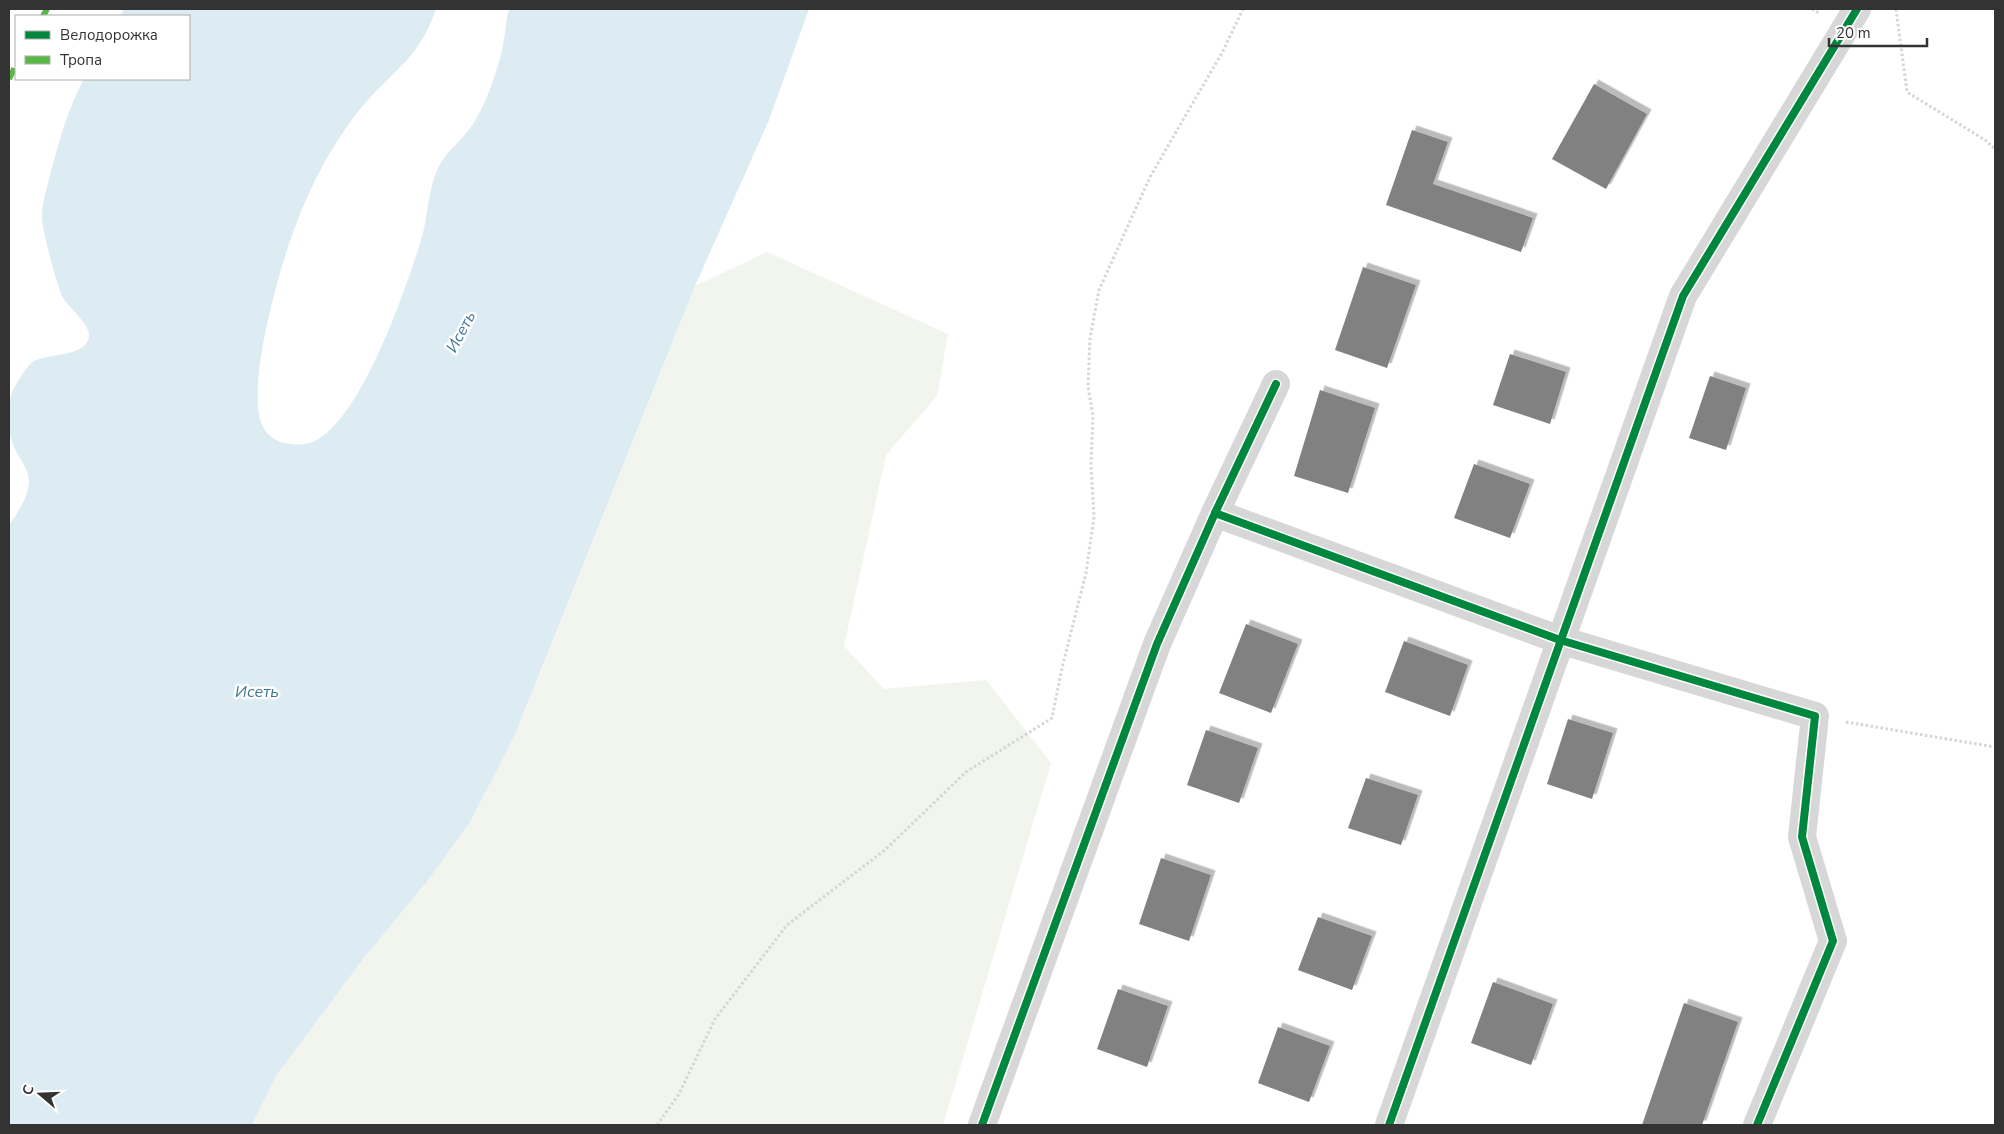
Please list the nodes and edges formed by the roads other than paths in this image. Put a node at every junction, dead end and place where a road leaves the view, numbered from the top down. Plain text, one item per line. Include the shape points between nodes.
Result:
1 (1857, 9) edge
2 (1276, 384) dead end
3 (1214, 513) junction
4 (1560, 640) junction
5 (982, 1125) edge
6 (1389, 1125) edge
7 (1757, 1125) edge

1 - 4 street via 1683,296
2 - 3 street
3 - 4 street
3 - 5 street via 1157,644
4 - 6 street
4 - 7 street via 1815,716 1802,837 1833,941

